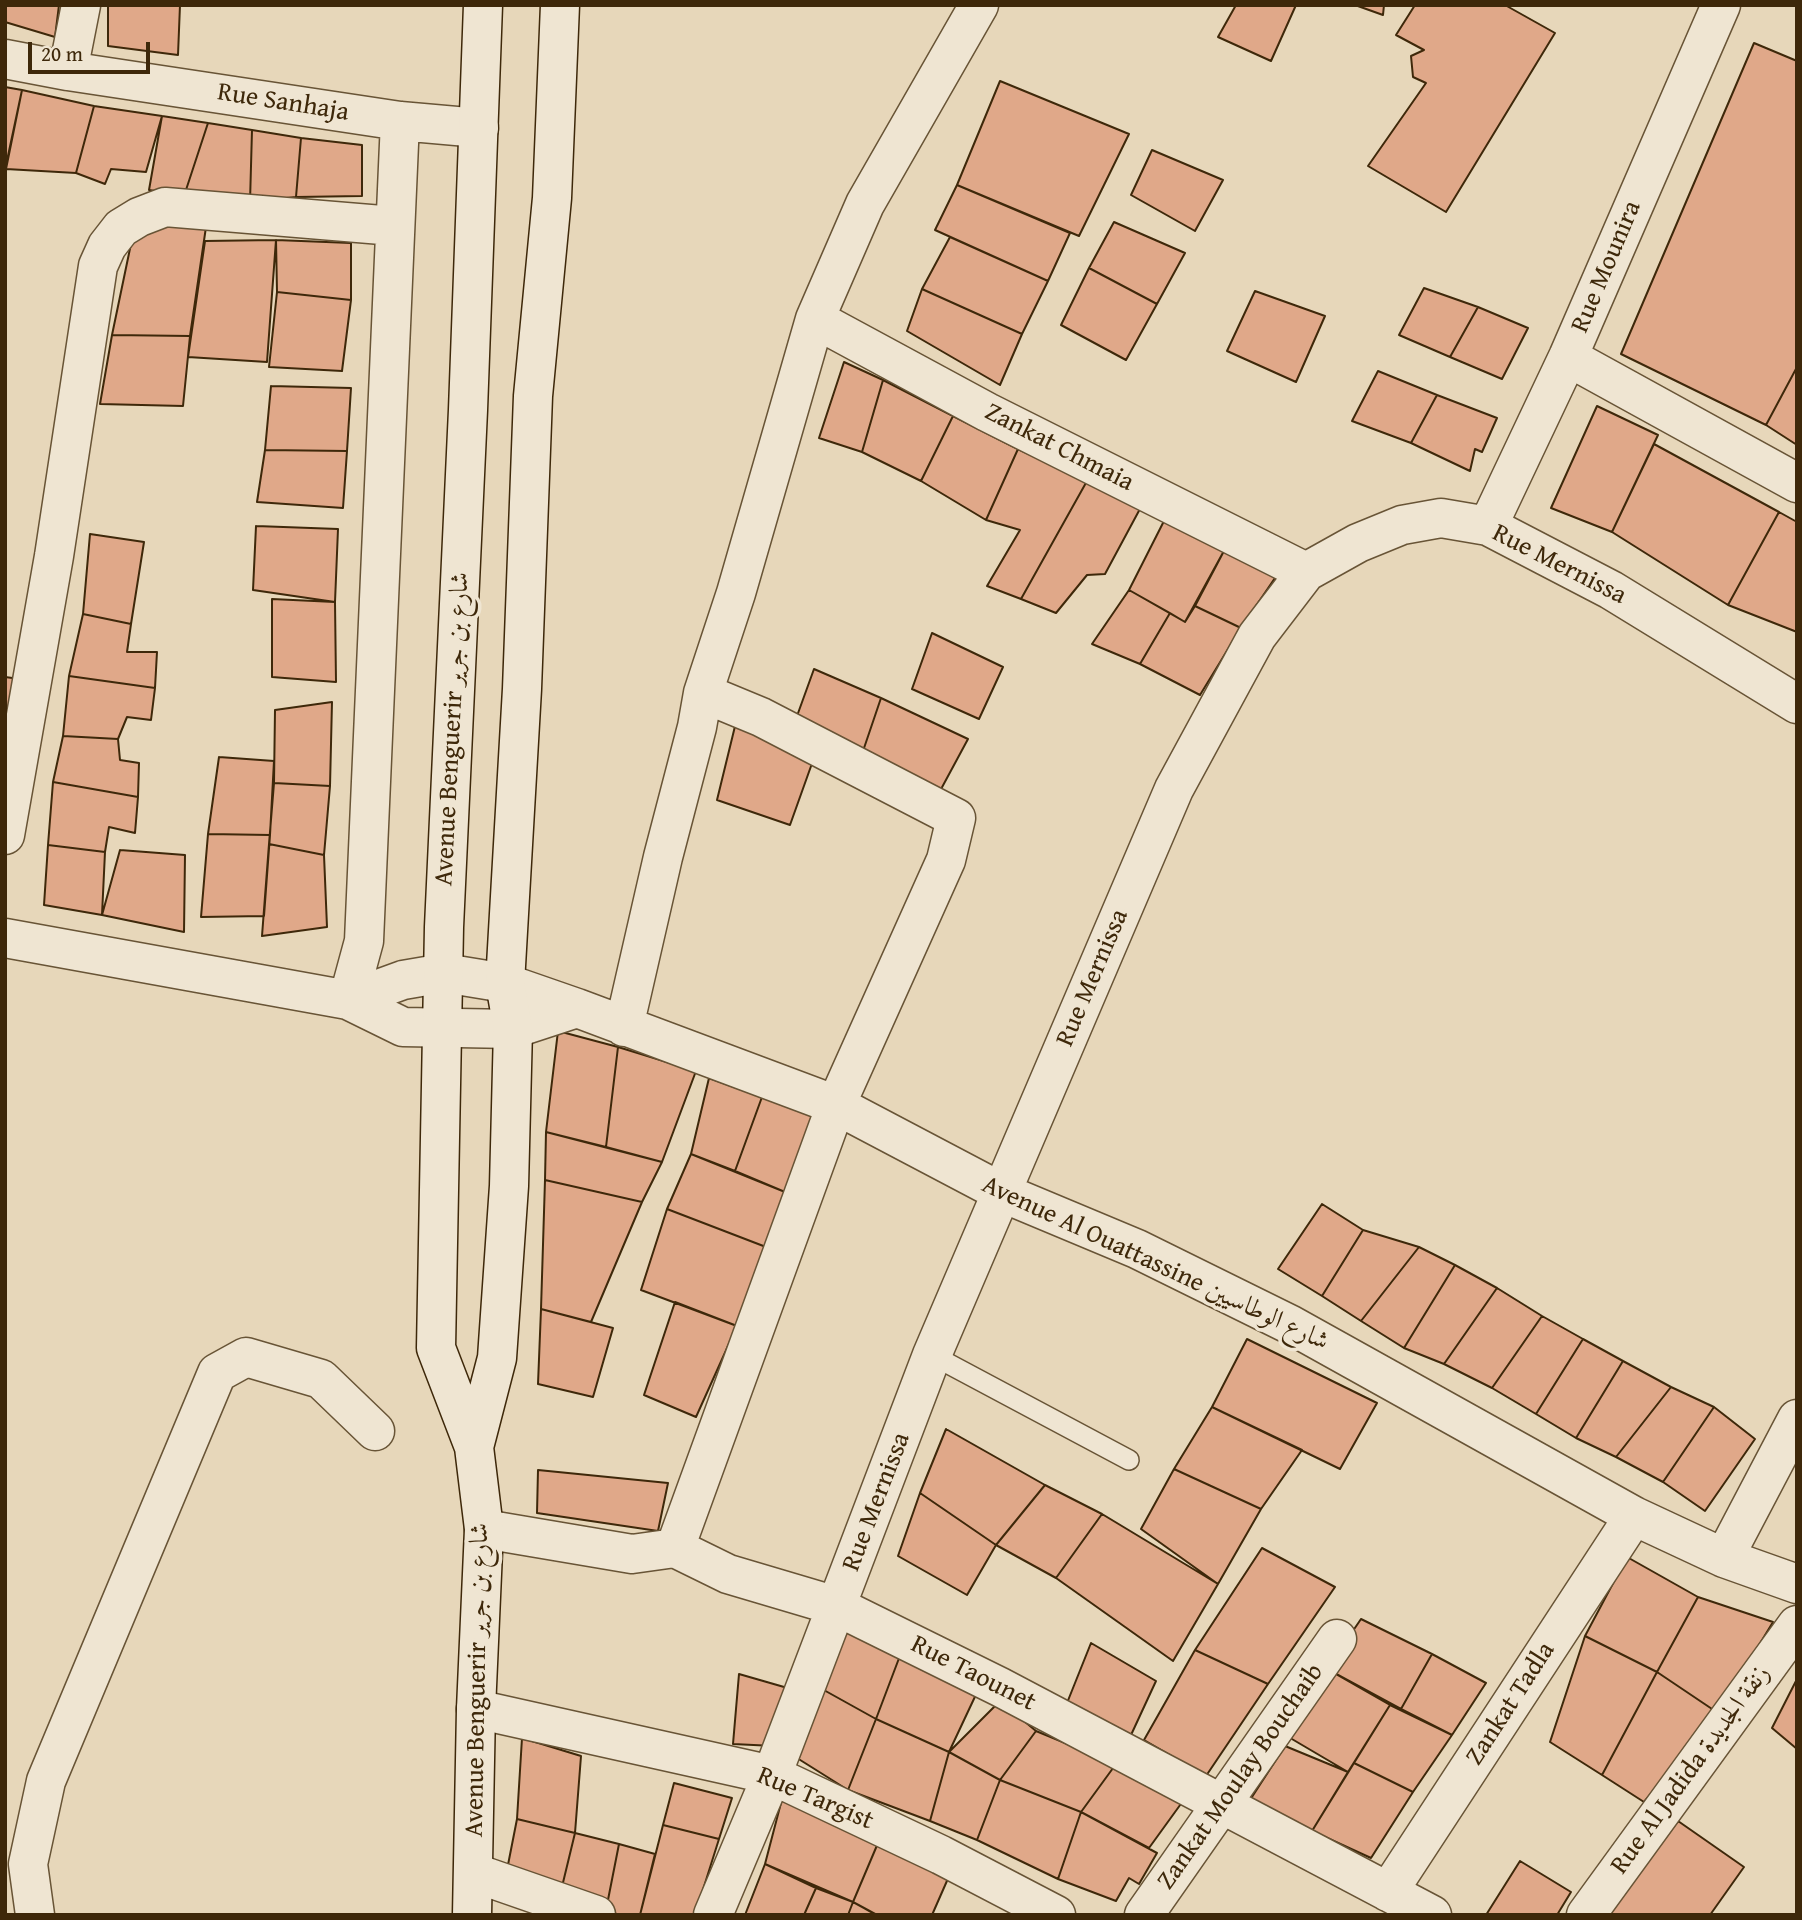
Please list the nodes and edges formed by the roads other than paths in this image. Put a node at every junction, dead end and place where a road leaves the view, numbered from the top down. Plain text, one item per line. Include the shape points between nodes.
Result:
1 (81, 5) edge
2 (482, 5) edge
3 (560, 5) edge
4 (979, 5) edge
5 (1721, 5) edge
6 (5, 58) edge
7 (68, 71) junction
8 (400, 121) junction
9 (479, 128) junction
10 (394, 226) junction
11 (816, 319) junction
12 (1568, 356) junction
13 (1797, 483) edge
14 (1488, 526) junction
15 (1306, 572) junction
16 (703, 693) junction
17 (1797, 704) edge
18 (5, 835) edge
19 (5, 938) edge
20 (444, 973) junction
21 (505, 983) junction
22 (348, 1000) junction
23 (577, 1008) junction
24 (624, 1027) junction
25 (441, 1028) junction
26 (513, 1029) junction
27 (836, 1105) junction
28 (1003, 1193) junction
29 (932, 1355) junction
30 (1797, 1419) edge
31 (375, 1431) dead end
32 (474, 1447) junction
33 (1129, 1460) dead end
34 (1634, 1516) junction
35 (484, 1529) junction
36 (675, 1548) junction
37 (1724, 1558) junction
38 (1797, 1584) edge
39 (836, 1606) junction
40 (1797, 1625) edge
41 (1337, 1639) dead end
42 (476, 1709) junction
43 (772, 1775) junction
44 (1221, 1803) junction
45 (27, 1864) junction
46 (475, 1873) junction
47 (1388, 1892) junction
48 (5, 1899) edge
49 (35, 1915) edge
50 (472, 1915) edge
51 (596, 1915) edge
52 (713, 1915) edge
53 (1056, 1915) edge
54 (1144, 1915) edge
55 (1432, 1915) edge
56 (1586, 1915) edge

1 - 7 street
2 - 9 street, Avenue Benguerir شارع بن جرير
3 - 21 street, Avenue Benguerir شارع بن جرير via 552,198 533,396
4 - 11 street via 865,204
5 - 12 street, Rue Mounira
6 - 7 street, Rue Sanhaja
7 - 8 street, Rue Sanhaja
8 - 9 street, Rue Sanhaja
8 - 10 street
9 - 20 street, Avenue Benguerir شارع بن جرير
10 - 18 street via 164,207 121,228 107,246 99,266
10 - 22 street via 364,940
11 - 15 street, Zankat Chmaia via 987,412
11 - 16 street
12 - 13 street
12 - 14 street, Rue Mounira
14 - 15 street, Rue Mernissa via 1441,518 1402,525
14 - 17 street, Rue Mernissa via 1611,590
15 - 28 street, Rue Mernissa via 1257,636 1174,789
16 - 24 street
16 - 27 street via 761,717 956,818 946,860
19 - 22 street
20 - 21 street, Avenue Al Ouattassine شارع الوطاسيين
20 - 22 street, Avenue Al Ouattassine شارع الوطاسيين via 403,980
20 - 25 street, Avenue Benguerir شارع بن جرير
21 - 23 street, Avenue Al Ouattassine شارع الوطاسيين
21 - 26 street, Avenue Benguerir شارع بن جرير
22 - 25 street via 403,1027
23 - 24 street, Avenue Al Ouattassine شارع الوطاسيين
23 - 26 street
24 - 27 street, Avenue Al Ouattassine شارع الوطاسيين
25 - 26 street
25 - 32 street, Avenue Benguerir شارع بن جرير via 436,1348
26 - 32 street, Avenue Benguerir شارع بن جرير via 509,1186 497,1358
27 - 28 street, Avenue Al Ouattassine شارع الوطاسيين
27 - 36 street
28 - 29 street, Rue Mernissa
28 - 34 street, Avenue Al Ouattassine شارع الوطاسيين via 1137,1249 1291,1325
29 - 33 lane
29 - 39 street, Rue Mernissa
30 - 37 street
31 - 45 street via 321,1379 246,1357 217,1373 46,1781
32 - 35 street, Avenue Benguerir شارع بن جرير
34 - 37 street, Avenue Al Ouattassine شارع الوطاسيين
34 - 47 street, Zankat Tadla
35 - 36 street via 632,1554
35 - 42 street, Avenue Benguerir شارع بن جرير
36 - 39 street, Rue Taounet via 728,1574
37 - 38 street, Avenue Al Ouattassine شارع الوطاسيين
39 - 43 street, Rue Mernissa
39 - 44 street, Rue Taounet
40 - 56 street, Rue Al Jadida زنقة الجديدة
41 - 44 street, Zankat Moulay Bouchaib
42 - 43 street, Rue Targist
42 - 46 street, Avenue Benguerir شارع بن جرير
43 - 52 street, Rue Mernissa
43 - 53 street, Rue Targist
44 - 47 street, Rue Taounet
44 - 54 street, Zankat Moulay Bouchaib
45 - 48 street
45 - 49 street
46 - 50 street, Avenue Benguerir شارع بن جرير
46 - 51 street
47 - 55 street, Rue Taounet

